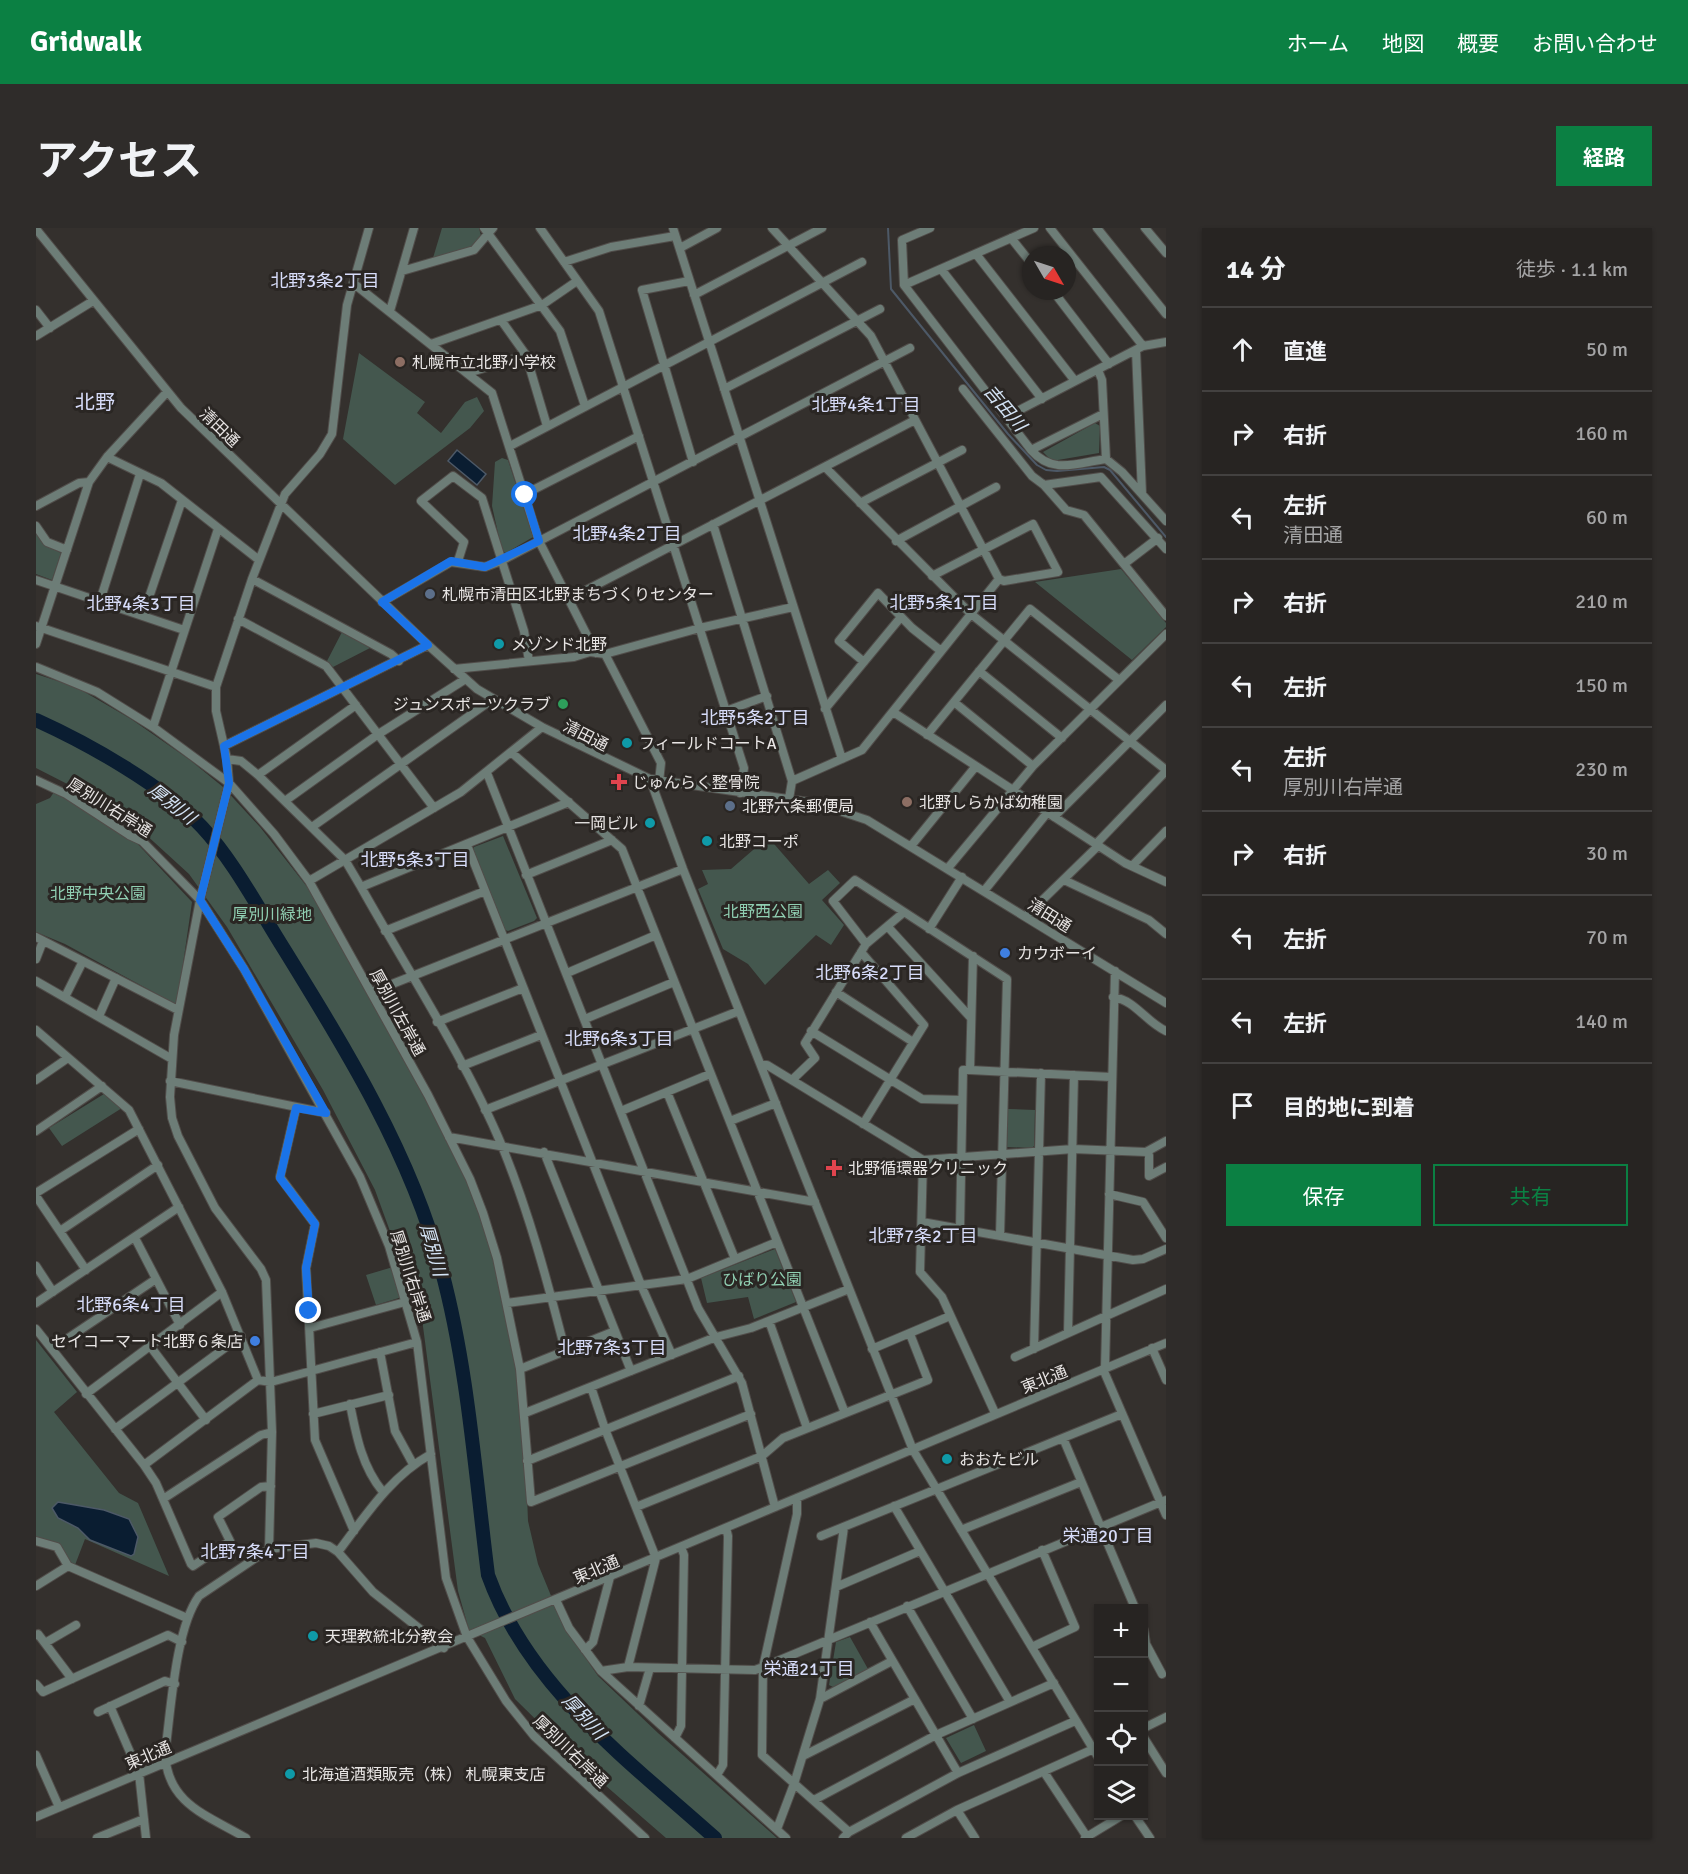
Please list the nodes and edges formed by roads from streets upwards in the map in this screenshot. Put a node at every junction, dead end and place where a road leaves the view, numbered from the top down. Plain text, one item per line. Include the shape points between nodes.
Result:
1 (369, 228) edge
2 (414, 228) edge
3 (540, 228) edge
4 (717, 228) edge
5 (772, 228) edge
6 (822, 228) edge
7 (930, 228) edge
8 (1034, 228) edge
9 (1050, 228) edge
10 (1097, 228) edge
11 (1145, 228) edge
12 (36, 229) edge
13 (489, 230) edge
14 (674, 232) edge
15 (1011, 238) junction
16 (789, 246) junction
17 (680, 248) junction
18 (1022, 252) edge
19 (1166, 253) edge
20 (976, 254) junction
21 (564, 262) junction
22 (862, 262) dead end
23 (941, 269) junction
24 (402, 271) junction
25 (577, 280) junction
26 (689, 281) junction
27 (353, 283) junction
28 (822, 283) junction
29 (904, 285) junction
30 (694, 295) junction
31 (1060, 300) edge
32 (93, 301) junction
33 (542, 305) junction
34 (879, 309) dead end
35 (36, 310) edge
36 (390, 311) junction
37 (1166, 314) edge
38 (501, 320) junction
39 (857, 321) junction
40 (50, 328) junction
41 (36, 336) edge
42 (1166, 342) edge
43 (710, 343) junction
44 (431, 344) junction
45 (910, 348) dead end
46 (1140, 348) junction
47 (526, 355) junction
48 (885, 362) junction
49 (1109, 364) junction
50 (663, 368) junction
51 (1098, 370) junction
52 (468, 373) junction
53 (1075, 381) junction
54 (623, 386) junction
55 (724, 389) junction
56 (963, 389) dead end
57 (167, 392) junction
58 (1042, 399) junction
59 (585, 406) junction
60 (1103, 414) junction
61 (1006, 417) junction
62 (915, 420) junction
63 (547, 426) junction
64 (639, 436) junction
65 (739, 437) junction
66 (510, 446) junction
67 (963, 450) dead end
68 (1031, 450) junction
69 (107, 457) junction
70 (1106, 459) junction
71 (693, 462) junction
72 (938, 463) junction
73 (825, 466) junction
74 (140, 474) junction
75 (89, 482) junction
76 (654, 482) junction
77 (1044, 485) junction
78 (996, 487) dead end
79 (1142, 494) junction
80 (525, 495) junction
81 (182, 500) junction
82 (759, 501) junction
83 (860, 503) junction
84 (1166, 504) edge
85 (282, 505) junction
86 (36, 506) edge
87 (960, 506) junction
88 (1158, 511) junction
89 (1166, 521) edge
90 (713, 524) junction
91 (36, 526) edge
92 (218, 529) junction
93 (1158, 538) junction
94 (539, 541) junction
95 (896, 541) junction
96 (674, 544) junction
97 (1166, 549) edge
98 (67, 550) junction
99 (983, 550) junction
100 (259, 560) junction
101 (458, 561) junction
102 (501, 561) junction
103 (1124, 564) junction
104 (932, 576) junction
105 (252, 579) junction
106 (999, 579) junction
107 (36, 580) edge
108 (55, 586) junction
109 (568, 599) junction
110 (100, 601) junction
111 (382, 602) junction
112 (793, 607) junction
113 (971, 614) junction
114 (143, 615) junction
115 (1166, 616) edge
116 (901, 617) junction
117 (742, 618) junction
118 (238, 619) junction
119 (39, 626) edge
120 (700, 627) junction
121 (184, 630) junction
122 (1166, 634) edge
123 (1004, 640) junction
124 (36, 644) edge
125 (428, 645) junction
126 (941, 651) junction
127 (601, 654) junction
128 (399, 661) junction
129 (529, 661) junction
130 (864, 662) junction
131 (36, 667) edge
132 (454, 669) junction
133 (171, 671) junction
134 (979, 671) junction
135 (464, 680) junction
136 (1119, 680) junction
137 (216, 687) junction
138 (343, 688) junction
139 (767, 696) junction
140 (493, 699) junction
141 (954, 702) junction
142 (356, 705) junction
143 (1166, 705) edge
144 (825, 709) junction
145 (1090, 709) junction
146 (726, 711) junction
147 (893, 712) junction
148 (542, 727) junction
149 (153, 728) junction
150 (377, 735) junction
151 (927, 735) junction
152 (1062, 738) junction
153 (1130, 741) junction
154 (224, 746) junction
155 (512, 753) junction
156 (227, 759) junction
157 (842, 759) junction
158 (401, 765) junction
159 (976, 766) junction
160 (1033, 766) junction
161 (1166, 770) edge
162 (487, 773) junction
163 (258, 775) junction
164 (650, 779) junction
165 (36, 780) edge
166 (792, 781) junction
167 (659, 782) junction
168 (229, 783) junction
169 (1012, 789) junction
170 (740, 793) junction
171 (789, 799) junction
172 (285, 801) junction
173 (568, 802) junction
174 (434, 808) junction
175 (1051, 815) junction
176 (312, 827) junction
177 (507, 828) junction
178 (1166, 831) edge
179 (612, 840) junction
180 (1097, 844) junction
181 (467, 845) junction
182 (911, 846) junction
183 (345, 860) junction
184 (1132, 866) junction
185 (948, 868) junction
186 (683, 869) junction
187 (526, 875) junction
188 (962, 877) junction
189 (1064, 880) junction
190 (309, 881) junction
191 (1166, 882) edge
192 (361, 887) junction
193 (637, 888) junction
194 (484, 891) junction
195 (984, 891) junction
196 (200, 900) junction
197 (903, 913) junction
198 (1026, 916) junction
199 (546, 923) junction
200 (888, 927) junction
201 (929, 929) junction
202 (386, 931) junction
203 (1166, 934) edge
204 (656, 935) junction
205 (40, 939) edge
206 (504, 940) junction
207 (866, 944) junction
208 (861, 952) junction
209 (973, 956) junction
210 (36, 959) edge
211 (83, 961) junction
212 (1114, 971) junction
213 (567, 973) junction
214 (412, 977) junction
215 (116, 978) junction
216 (36, 981) edge
217 (674, 982) junction
218 (523, 988) junction
219 (372, 992) junction
220 (836, 992) junction
221 (65, 997) junction
222 (1113, 997) junction
223 (1166, 1002) edge
224 (178, 1010) junction
225 (738, 1011) junction
226 (99, 1016) junction
227 (971, 1018) junction
228 (585, 1019) junction
229 (437, 1022) junction
230 (693, 1028) junction
231 (36, 1030) edge
232 (812, 1031) junction
233 (1166, 1031) edge
234 (541, 1035) junction
235 (913, 1042) junction
236 (68, 1058) junction
237 (172, 1059) junction
238 (601, 1065) junction
239 (761, 1065) junction
240 (462, 1066) junction
241 (970, 1070) junction
242 (1005, 1072) junction
243 (1041, 1073) junction
244 (710, 1074) junction
245 (1074, 1075) junction
246 (1111, 1077) junction
247 (889, 1079) junction
248 (36, 1080) edge
249 (792, 1080) junction
250 (170, 1081) junction
251 (560, 1081) junction
252 (102, 1086) junction
253 (667, 1092) junction
254 (962, 1100) junction
255 (776, 1103) junction
256 (296, 1108) junction
257 (485, 1110) junction
258 (621, 1111) junction
259 (326, 1113) junction
260 (730, 1121) junction
261 (863, 1124) junction
262 (139, 1129) junction
263 (36, 1131) edge
264 (449, 1137) junction
265 (1166, 1142) edge
266 (501, 1144) junction
267 (1073, 1149) junction
268 (1110, 1149) junction
269 (544, 1152) junction
270 (1038, 1152) junction
271 (1146, 1152) junction
272 (1003, 1155) junction
273 (962, 1158) junction
274 (592, 1161) junction
275 (923, 1161) junction
276 (158, 1166) junction
277 (1166, 1167) edge
278 (644, 1170) junction
279 (703, 1182) junction
280 (759, 1191) junction
281 (1109, 1194) junction
282 (36, 1195) edge
283 (815, 1203) junction
284 (179, 1207) junction
285 (922, 1222) junction
286 (960, 1228) junction
287 (60, 1231) junction
288 (1000, 1236) junction
289 (135, 1238) junction
290 (1166, 1238) edge
291 (777, 1242) junction
292 (1036, 1243) junction
293 (1071, 1249) junction
294 (1166, 1249) edge
295 (1107, 1256) junction
296 (735, 1259) junction
297 (36, 1266) edge
298 (86, 1270) junction
299 (156, 1279) junction
300 (687, 1279) junction
301 (641, 1285) junction
302 (849, 1289) junction
303 (1166, 1289) edge
304 (599, 1290) junction
305 (53, 1292) junction
306 (222, 1292) junction
307 (551, 1295) junction
308 (405, 1302) junction
309 (507, 1303) junction
310 (36, 1304) edge
311 (803, 1308) junction
312 (950, 1316) junction
313 (1106, 1316) junction
314 (769, 1321) junction
315 (180, 1325) junction
316 (310, 1328) junction
317 (36, 1329) edge
318 (615, 1331) junction
319 (910, 1334) junction
320 (1068, 1334) junction
321 (240, 1336) junction
322 (716, 1337) junction
323 (417, 1342) junction
324 (1166, 1343) edge
325 (150, 1346) junction
326 (872, 1348) junction
327 (1152, 1348) junction
328 (52, 1349) junction
329 (1034, 1349) junction
330 (565, 1350) junction
331 (380, 1352) junction
332 (672, 1355) junction
333 (1016, 1357) dead end
334 (1104, 1368) junction
335 (520, 1369) junction
336 (631, 1371) junction
337 (312, 1372) junction
338 (739, 1376) junction
339 (258, 1380) junction
340 (1166, 1380) edge
341 (271, 1382) junction
342 (179, 1384) junction
343 (591, 1387) junction
344 (86, 1394) junction
345 (389, 1395) junction
346 (890, 1395) junction
347 (350, 1404) junction
348 (525, 1413) junction
349 (845, 1413) junction
350 (995, 1413) junction
351 (313, 1414) junction
352 (751, 1414) junction
353 (1122, 1414) junction
354 (206, 1420) junction
355 (807, 1428) junction
356 (115, 1429) junction
357 (605, 1429) junction
358 (272, 1432) junction
359 (1063, 1438) junction
360 (913, 1450) junction
361 (431, 1454) junction
362 (762, 1456) junction
363 (526, 1461) junction
364 (413, 1464) junction
365 (144, 1465) junction
366 (619, 1466) junction
367 (1081, 1482) junction
368 (271, 1486) junction
369 (934, 1488) junction
370 (383, 1492) junction
371 (797, 1498) junction
372 (163, 1499) junction
373 (1163, 1502) edge
374 (894, 1506) junction
375 (636, 1507) junction
376 (775, 1507) junction
377 (1166, 1515) edge
378 (844, 1527) junction
379 (1101, 1527) junction
380 (726, 1528) junction
381 (961, 1530) junction
382 (354, 1531) junction
383 (821, 1536) dead end
384 (36, 1541) edge
385 (681, 1547) junction
386 (269, 1549) junction
387 (1042, 1550) junction
388 (920, 1551) junction
389 (338, 1552) junction
390 (656, 1558) junction
391 (68, 1566) junction
392 (987, 1572) junction
393 (610, 1577) junction
394 (36, 1586) edge
395 (836, 1587) junction
396 (944, 1591) junction
397 (556, 1600) junction
398 (1133, 1604) edge
399 (907, 1606) junction
400 (186, 1618) junction
401 (870, 1622) junction
402 (76, 1625) dead end
403 (36, 1635) edge
404 (467, 1637) junction
405 (828, 1639) junction
406 (182, 1642) junction
407 (45, 1643) junction
408 (1032, 1647) junction
409 (1148, 1647) edge
410 (444, 1648) junction
411 (585, 1650) junction
412 (892, 1661) junction
413 (628, 1667) junction
414 (763, 1667) junction
415 (650, 1668) junction
416 (681, 1668) junction
417 (725, 1670) junction
418 (601, 1671) junction
419 (1165, 1674) edge
420 (72, 1679) junction
421 (1054, 1683) junction
422 (36, 1684) edge
423 (175, 1684) junction
424 (820, 1699) junction
425 (915, 1699) junction
426 (1010, 1702) junction
427 (110, 1706) junction
428 (639, 1706) junction
429 (98, 1712) dead end
430 (1166, 1717) edge
431 (973, 1719) junction
432 (1075, 1721) junction
433 (1148, 1726) edge
434 (936, 1735) junction
435 (675, 1738) junction
436 (1094, 1746) edge
437 (1148, 1746) edge
438 (1094, 1749) edge
439 (36, 1755) edge
440 (803, 1756) junction
441 (166, 1762) junction
442 (1044, 1772) junction
443 (139, 1773) junction
444 (958, 1773) junction
445 (1166, 1773) edge
446 (717, 1775) junction
447 (794, 1784) junction
448 (814, 1800) junction
449 (59, 1808) junction
450 (957, 1810) junction
451 (36, 1817) edge
452 (144, 1819) junction
453 (1113, 1820) edge
454 (1138, 1820) edge
455 (921, 1829) junction
456 (777, 1830) junction
457 (846, 1835) edge
458 (97, 1838) edge
459 (146, 1838) edge
460 (246, 1838) edge
461 (645, 1838) edge
462 (786, 1838) edge
463 (906, 1838) edge
464 (927, 1838) edge
465 (975, 1838) edge
466 (1086, 1838) edge
467 (1150, 1838) edge

1 - 27 street
2 - 24 street
3 - 21 street
4 - 17 street
5 - 16 street
6 - 16 street
7 - 29 street via 902,240
8 - 15 street
9 - 46 street
10 - 37 street
11 - 19 street
12 - 32 street, 清田通
13 - 24 street via 474,250
13 - 33 street
14 - 17 street
14 - 21 street
15 - 18 street
15 - 20 street
16 - 28 street
16 - 30 street
17 - 26 street
20 - 23 street
20 - 53 street
21 - 25 street
22 - 28 street
23 - 29 street
23 - 58 street
24 - 36 street
25 - 33 street
25 - 54 street via 599,312
26 - 30 street
26 - 50 street via 642,290
27 - 36 street
27 - 85 street via 332,434 285,494
28 - 39 street
28 - 43 street
29 - 61 street
30 - 43 street
31 - 49 street
32 - 40 street
32 - 57 street, 清田通
33 - 38 street
33 - 59 street via 560,331
34 - 39 street
35 - 40 street
36 - 44 street
38 - 44 street
38 - 47 street
39 - 48 street via 871,336
39 - 55 street
40 - 41 street
42 - 46 street
43 - 50 street
43 - 55 street
44 - 52 street
45 - 48 street
46 - 49 street
46 - 79 street
47 - 52 street
47 - 63 street
48 - 62 street
48 - 65 street
49 - 51 street
50 - 54 street
50 - 71 street
51 - 53 street
51 - 60 street
52 - 66 street via 492,393
53 - 58 street
54 - 59 street
54 - 64 street
55 - 65 street
56 - 77 street via 1032,476
57 - 69 street
57 - 85 street, 清田通
58 - 61 street
59 - 63 street
60 - 68 street
60 - 70 street
61 - 68 street
62 - 72 street
62 - 73 street
63 - 66 street
64 - 76 street
64 - 80 street
65 - 71 street
65 - 82 street
66 - 80 street
67 - 72 street
68 - 70 street via 1053,466
69 - 74 street
69 - 75 street
70 - 79 street
71 - 76 street
72 - 83 street
72 - 87 street
73 - 82 street
73 - 83 street
74 - 81 street via 161,483
74 - 110 street
75 - 86 street via 79,483
75 - 98 street
76 - 94 street
76 - 96 street
77 - 93 street via 1101,477
77 - 103 street via 1066,510 1084,515
78 - 87 street
79 - 88 street
80 - 94 street
81 - 92 street
81 - 114 street
82 - 90 street
82 - 112 street
83 - 95 street
84 - 88 street
85 - 100 street
85 - 111 street, 清田通
87 - 95 street
87 - 99 street
88 - 89 street
90 - 96 street
90 - 117 street
91 - 98 street via 47,542
92 - 100 street
92 - 121 street
93 - 97 street
93 - 103 street
94 - 102 street
94 - 109 street
95 - 104 street
96 - 109 street
96 - 120 street
98 - 108 street
99 - 104 street
99 - 106 street
99 - 106 street via 1033,524 1058,572
100 - 105 street
101 - 102 street via 485,567
101 - 102 street via 464,542 421,501 453,476 482,498
101 - 111 street via 451,561
102 - 129 street via 524,631
103 - 115 street
104 - 113 street
105 - 118 street
105 - 128 street
106 - 113 street
107 - 108 street
108 - 110 street
108 - 119 street
109 - 127 street
110 - 114 street
111 - 125 street, 清田通
112 - 117 street
112 - 144 street
113 - 123 street
113 - 126 street
114 - 121 street
116 - 126 street
116 - 130 street
116 - 130 street via 878,593 839,641
117 - 120 street
117 - 139 street
118 - 137 street
118 - 138 street via 327,666
119 - 124 street
119 - 133 street
120 - 127 street
120 - 146 street
121 - 133 street
122 - 136 street
123 - 134 street
123 - 136 street via 1030,609
123 - 145 street
125 - 128 street
125 - 132 street, 清田通
126 - 147 street
127 - 129 street
127 - 167 street via 661,763
128 - 138 street
129 - 132 street
130 - 144 street
131 - 149 street, 厚別川左岸通 via 97,692
132 - 135 street, 清田通
133 - 137 street
133 - 149 street
134 - 141 street
134 - 152 street
135 - 140 street, 清田通
135 - 150 street
136 - 145 street
137 - 154 street via 216,711
138 - 142 street
138 - 154 street
139 - 146 street
139 - 166 street
140 - 148 street, 清田通
140 - 158 street
141 - 151 street
141 - 160 street
142 - 150 street
142 - 163 street
143 - 153 street
144 - 157 street
145 - 152 street
145 - 153 street
146 - 170 street via 744,768
147 - 151 street
147 - 157 street via 862,750
148 - 155 street
148 - 164 street, 清田通
149 - 168 street, 厚別川左岸通
150 - 158 street
150 - 172 street
151 - 159 street
152 - 160 street
153 - 161 street
153 - 175 street
154 - 156 street
155 - 162 street
155 - 173 street
156 - 163 street via 241,760
156 - 168 street
157 - 166 street
158 - 174 street
158 - 176 street
159 - 169 street
159 - 182 street
160 - 169 street
161 - 180 street
162 - 174 street
162 - 177 street
163 - 172 street
164 - 167 street, 清田通
164 - 186 street
165 - 196 street, 厚別川右岸通 via 142,841
166 - 171 street
167 - 170 street, 清田通
168 - 190 street, 厚別川左岸通
168 - 196 street
169 - 175 street
169 - 185 street
170 - 171 street, 清田通
171 - 182 street, 清田通 via 851,813
172 - 176 street
173 - 177 street
173 - 179 street
174 - 183 street
175 - 180 street
175 - 195 street
176 - 183 street
177 - 181 street
177 - 187 street
178 - 184 street
179 - 187 street
179 - 193 street via 622,849
180 - 184 street
180 - 189 street
181 - 192 street
181 - 194 street
182 - 185 street, 清田通
183 - 190 street
183 - 192 street
184 - 191 street
185 - 188 street, 清田通
186 - 193 street
186 - 225 street
187 - 199 street
188 - 195 street, 清田通
188 - 201 street
189 - 198 street
189 - 203 street via 1149,920
190 - 219 street, 厚別川左岸通
192 - 202 street
193 - 199 street
193 - 204 street
194 - 202 street
194 - 206 street
195 - 198 street, 清田通
196 - 224 street
196 - 259 street, 厚別川右岸通
197 - 200 street
197 - 201 street
197 - 207 street via 855,880 833,901
198 - 212 street, 清田通
199 - 206 street
199 - 213 street
200 - 207 street
200 - 227 street
201 - 209 street
202 - 214 street
204 - 213 street
204 - 217 street
205 - 210 street
205 - 211 street
206 - 214 street
206 - 218 street
207 - 208 street
208 - 220 street
208 - 235 street via 924,1025
209 - 227 street
209 - 242 street via 1007,979
211 - 215 street
211 - 221 street
212 - 222 street
212 - 223 street, 清田通
213 - 228 street
214 - 219 street
214 - 229 street
215 - 224 street
215 - 226 street
216 - 221 street
217 - 228 street
217 - 230 street
218 - 229 street
218 - 234 street
219 - 264 street, 厚別川左岸通
220 - 232 street
220 - 235 street
221 - 226 street
222 - 233 street via 1126,999 1151,1024
222 - 246 street
224 - 237 street
225 - 230 street
225 - 239 street
226 - 237 street
227 - 241 street
228 - 238 street
229 - 240 street
230 - 238 street
230 - 244 street
231 - 236 street
232 - 247 street
232 - 249 street via 805,1043 815,1058
234 - 240 street
234 - 251 street
235 - 247 street
236 - 248 street
236 - 252 street
237 - 250 street
238 - 251 street
238 - 258 street
239 - 249 street
239 - 255 street
240 - 257 street
241 - 242 street
241 - 254 street via 963,1070
242 - 243 street
242 - 272 street
243 - 245 street
243 - 270 street
244 - 253 street
244 - 260 street
245 - 246 street
245 - 267 street
246 - 268 street
247 - 254 street via 922,1100
247 - 261 street
249 - 261 street
250 - 256 street
250 - 341 street via 171,1118 178,1136 215,1208 266,1280
251 - 257 street
251 - 274 street
252 - 262 street via 129,1110
252 - 263 street
253 - 258 street
253 - 279 street
254 - 273 street
255 - 260 street
255 - 283 street
256 - 259 street
256 - 316 street via 280,1178 315,1224 306,1268
257 - 266 street
258 - 278 street
259 - 308 street, 厚別川右岸通 via 360,1177 389,1246
260 - 280 street
261 - 275 street
262 - 276 street
262 - 282 street
264 - 266 street
264 - 309 street, 厚別川左岸通 via 485,1220
265 - 271 street
266 - 269 street
266 - 307 street via 532,1224
267 - 268 street
267 - 270 street
267 - 293 street
268 - 271 street
268 - 281 street
269 - 274 street
269 - 304 street
270 - 272 street
270 - 292 street
271 - 277 street via 1149,1176
272 - 273 street
272 - 288 street
273 - 275 street
273 - 286 street
274 - 278 street
274 - 301 street
275 - 285 street
276 - 284 street
276 - 287 street
278 - 279 street
278 - 300 street
279 - 280 street
279 - 296 street
280 - 283 street
280 - 291 street
281 - 290 street via 1143,1202
281 - 295 street
282 - 287 street
283 - 302 street
284 - 289 street
284 - 306 street
285 - 286 street
285 - 312 street via 920,1272 942,1297
286 - 288 street
287 - 298 street
288 - 292 street
289 - 298 street
289 - 299 street
291 - 296 street
291 - 311 street
292 - 293 street
292 - 329 street
293 - 295 street
293 - 320 street
294 - 295 street via 1137,1261
295 - 313 street
296 - 300 street
297 - 305 street
298 - 305 street
299 - 315 street
299 - 328 street
300 - 301 street
300 - 322 street via 698,1308
301 - 304 street
301 - 332 street
302 - 311 street
302 - 326 street
303 - 313 street
304 - 307 street
304 - 318 street
305 - 310 street
306 - 315 street
306 - 321 street
307 - 309 street
307 - 330 street
308 - 316 street
308 - 323 street, 厚別川右岸通
309 - 335 street, 厚別川左岸通
311 - 314 street
311 - 349 street
312 - 319 street
312 - 350 street
313 - 320 street
313 - 334 street
314 - 322 street
314 - 355 street
315 - 325 street
316 - 337 street
317 - 328 street
318 - 330 street
318 - 336 street
319 - 326 street
319 - 346 street via 928,1380
320 - 329 street
321 - 339 street
321 - 342 street
322 - 332 street
322 - 338 street
323 - 331 street
323 - 361 street, 厚別川右岸通
324 - 327 street, 東北通
325 - 342 street
325 - 344 street
326 - 346 street
327 - 334 street, 東北通
327 - 340 street
328 - 344 street
329 - 333 street
330 - 335 street
331 - 337 street
331 - 345 street
332 - 336 street
334 - 350 street, 東北通
334 - 353 street
335 - 348 street, 厚別川左岸通
336 - 343 street
337 - 341 street
337 - 351 street
338 - 352 street
338 - 357 street
339 - 341 street
339 - 354 street
341 - 358 street
342 - 354 street
342 - 356 street
343 - 348 street
343 - 357 street
344 - 356 street
345 - 347 street
345 - 364 street via 395,1431
346 - 349 street
346 - 360 street
347 - 351 street
347 - 370 street via 358,1444
348 - 363 street, 厚別川左岸通
349 - 355 street
350 - 360 street, 東北通
351 - 382 street via 315,1440
352 - 362 street
352 - 366 street
353 - 359 street
353 - 373 street
354 - 365 street
355 - 362 street via 783,1438
356 - 365 street
357 - 363 street
357 - 366 street
358 - 368 street
358 - 372 street via 261,1435
359 - 367 street
359 - 369 street
360 - 369 street
360 - 371 street, 東北通
361 - 364 street
361 - 404 street, 厚別川右岸通 via 446,1578
362 - 375 street
362 - 376 street
363 - 366 street, 厚別川左岸通 via 531,1502
364 - 370 street
365 - 372 street
366 - 375 street
367 - 379 street
367 - 381 street
368 - 372 street via 261,1487 218,1517 230,1541 193,1566
368 - 386 street
369 - 374 street
369 - 381 street
370 - 382 street
371 - 376 street, 東北通
371 - 414 street
373 - 377 street
373 - 379 street
374 - 378 street
374 - 388 street
375 - 390 street
376 - 380 street, 東北通
378 - 383 street
378 - 395 street
379 - 387 street
379 - 398 street
380 - 385 street, 東北通
380 - 417 street
381 - 392 street
382 - 389 street
384 - 391 street via 57,1547
385 - 390 street, 東北通
385 - 416 street
386 - 389 street via 316,1543
386 - 400 street via 199,1596
387 - 392 street
387 - 408 street via 1075,1627
388 - 395 street
388 - 396 street
389 - 410 street via 373,1592
390 - 393 street, 東北通
390 - 413 street
391 - 394 street
391 - 400 street
392 - 396 street
392 - 408 street
393 - 397 street, 東北通
393 - 411 street via 593,1642
395 - 405 street
396 - 399 street
396 - 426 street
397 - 404 street, 東北通
397 - 411 street
399 - 401 street
399 - 431 street
400 - 406 street
401 - 405 street
401 - 412 street
402 - 407 street
403 - 407 street
404 - 410 street, 東北通
404 - 461 street, 厚別川右岸通 via 506,1701 534,1736
405 - 414 street
405 - 424 street
406 - 420 street via 168,1635
406 - 423 street
407 - 420 street
408 - 421 street
409 - 419 street
410 - 441 street, 東北通
411 - 418 street
412 - 424 street
412 - 425 street
413 - 415 street
413 - 418 street
414 - 417 street
414 - 447 street via 762,1755
415 - 416 street
415 - 428 street
416 - 417 street
416 - 435 street via 681,1726
417 - 446 street via 723,1766
418 - 428 street
420 - 422 street via 43,1692
421 - 426 street
421 - 432 street
423 - 427 street via 165,1681
423 - 441 street
424 - 440 street
425 - 434 street
425 - 440 street
426 - 431 street
427 - 429 street
427 - 443 street
428 - 435 street
430 - 433 street
431 - 434 street
432 - 436 street
432 - 444 street
434 - 444 street
434 - 448 street
435 - 446 street
437 - 445 street
438 - 442 street
439 - 449 street
440 - 447 street
441 - 443 street, 東北通
441 - 460 street via 173,1788 181,1796
442 - 450 street
442 - 466 street
443 - 449 street, 東北通
443 - 452 street
444 - 457 street
446 - 456 street
447 - 448 street
447 - 456 street
448 - 457 street
449 - 451 street, 東北通
450 - 455 street
450 - 465 street
452 - 458 street
452 - 459 street
453 - 466 street
454 - 467 street
455 - 463 street
455 - 464 street
456 - 462 street

